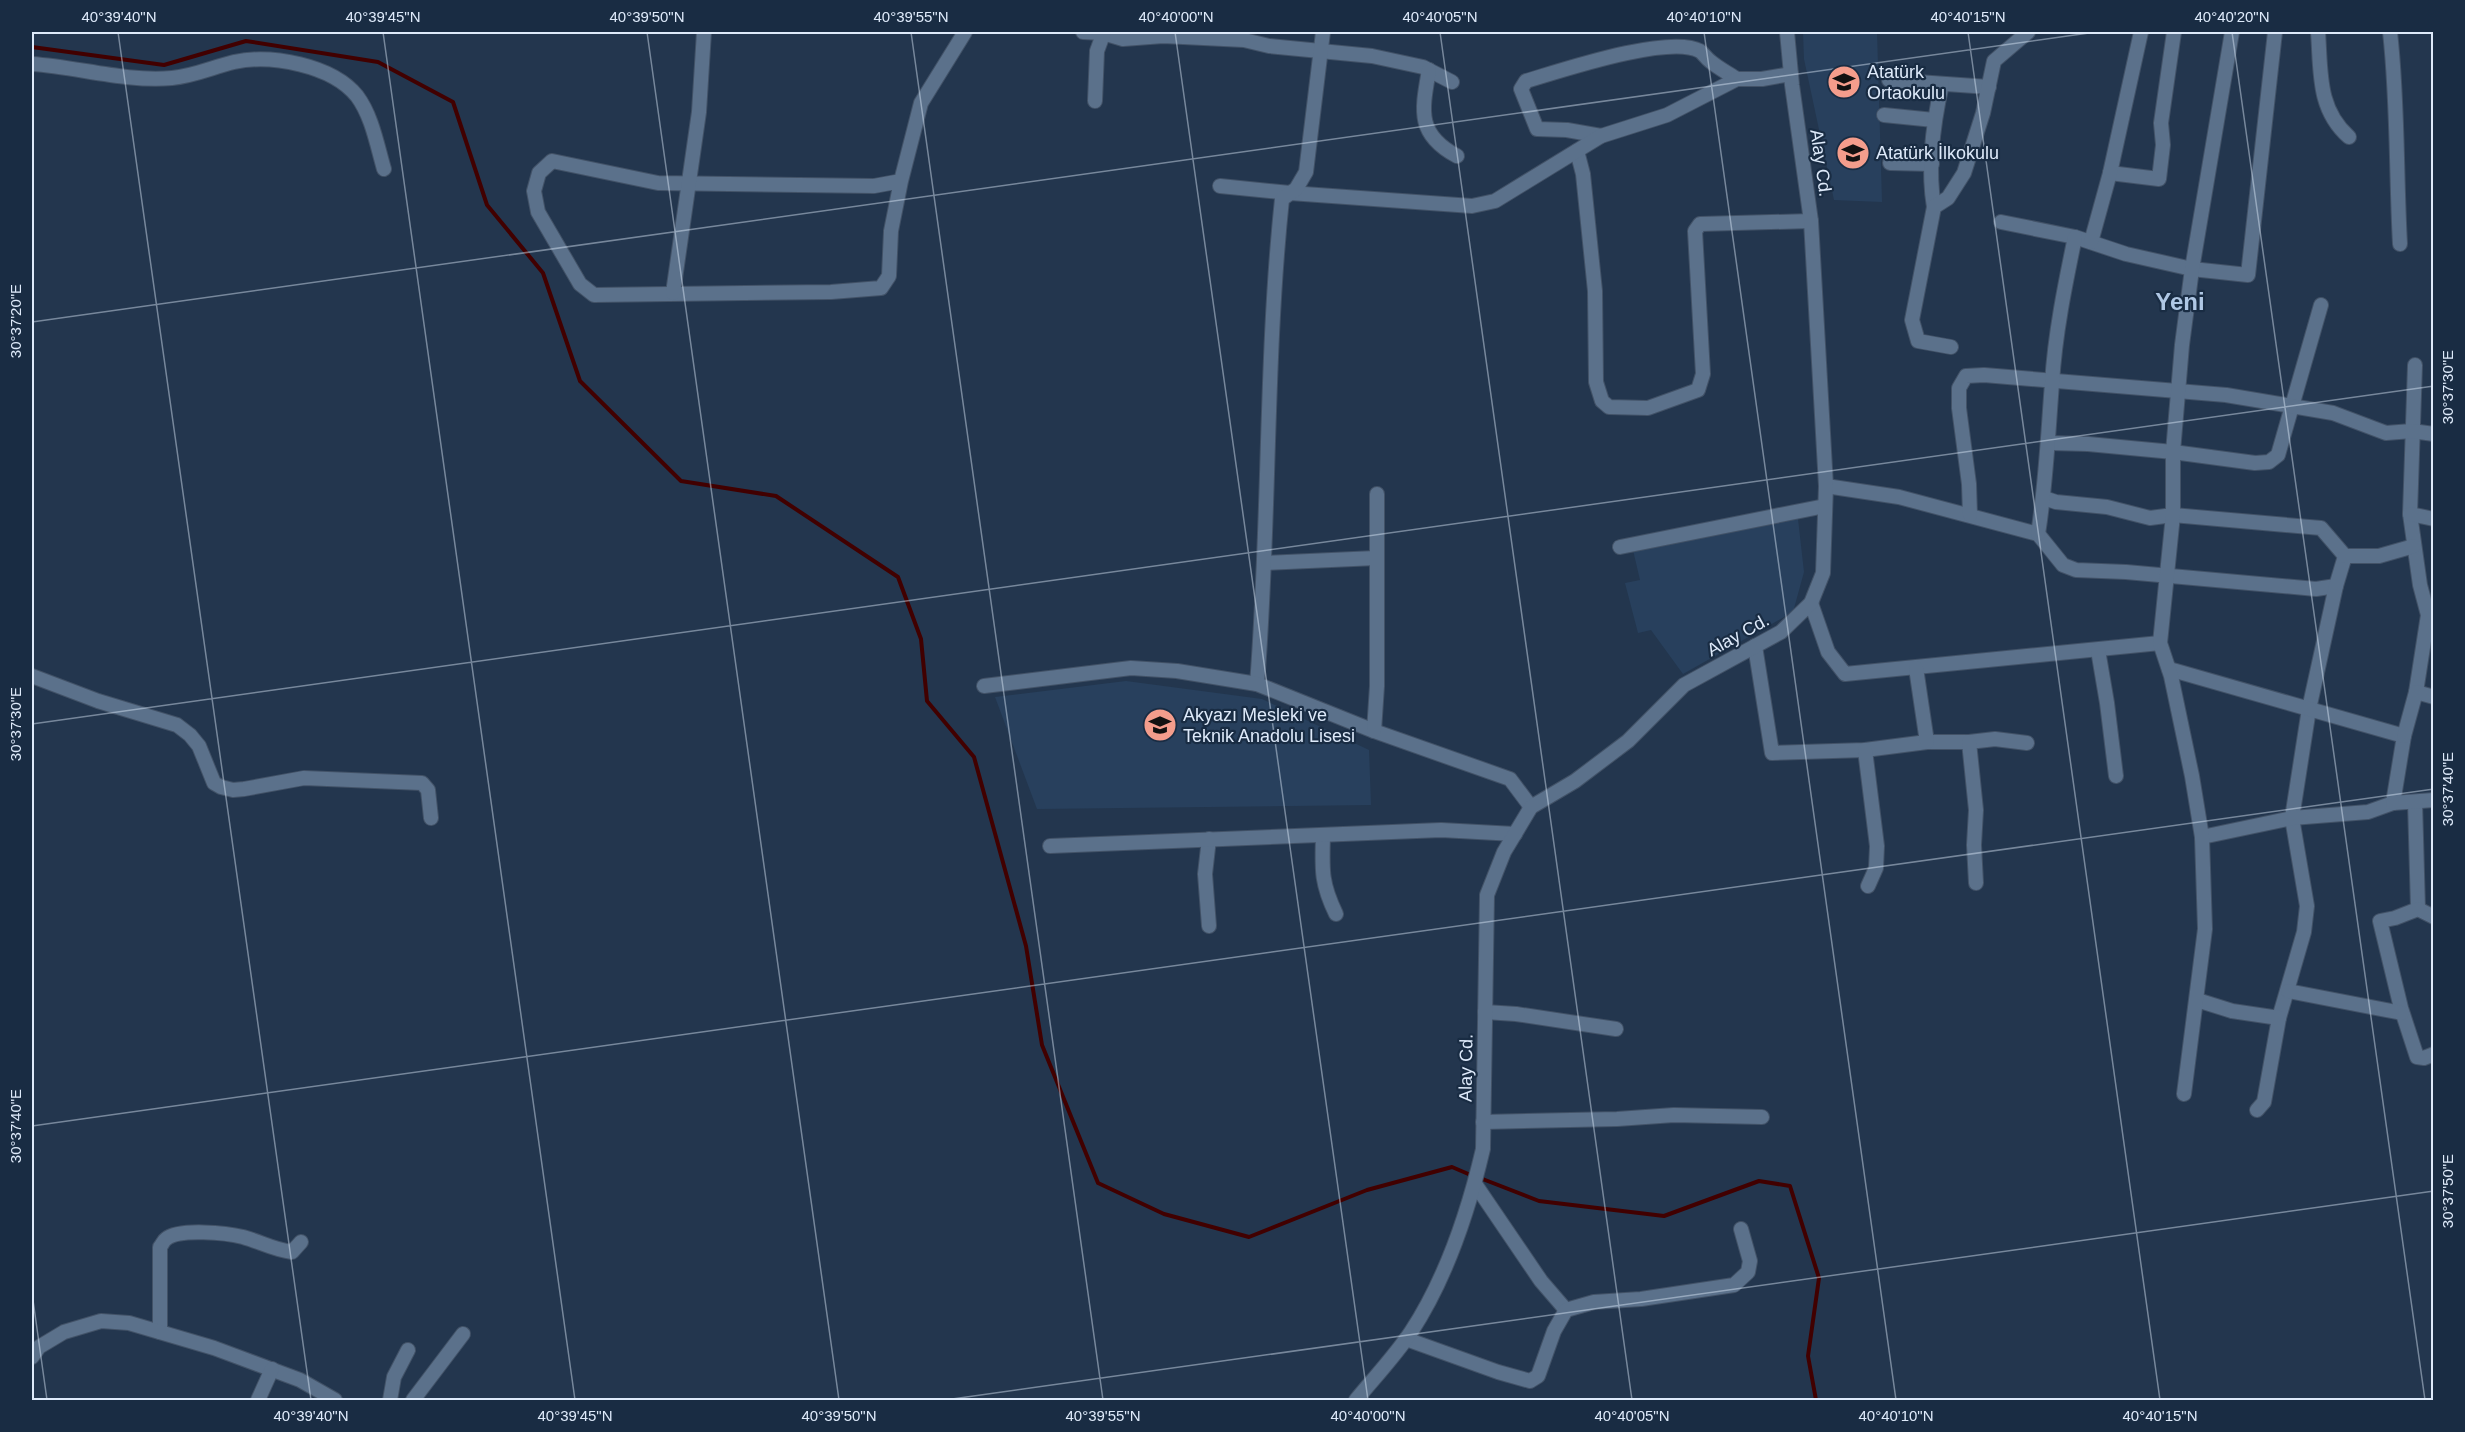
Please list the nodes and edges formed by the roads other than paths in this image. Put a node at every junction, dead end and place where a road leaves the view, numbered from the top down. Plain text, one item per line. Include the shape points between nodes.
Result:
1 (704, 32) edge
2 (965, 32) edge
3 (1083, 32) edge
4 (1103, 32) edge
5 (1323, 32) edge
6 (1787, 32) edge
7 (2028, 32) edge
8 (2141, 32) edge
9 (2174, 32) edge
10 (2232, 32) edge
11 (2275, 32) edge
12 (2318, 32) edge
13 (2391, 32) edge
14 (1169, 34) edge
15 (1221, 35) edge
16 (1320, 51) junction
17 (32, 63) edge
18 (1430, 70) junction
19 (1791, 74) junction
20 (1737, 79) junction
21 (1889, 80) dead end
22 (1452, 82) dead end
23 (1942, 84) junction
24 (1989, 87) junction
25 (1095, 100) dead end
26 (1884, 115) dead end
27 (1934, 120) junction
28 (1601, 136) junction
29 (2349, 137) dead end
30 (1577, 151) junction
31 (1457, 156) dead end
32 (1890, 163) dead end
33 (1932, 164) junction
34 (384, 169) dead end
35 (2110, 173) junction
36 (901, 181) junction
37 (689, 183) junction
38 (1220, 186) dead end
39 (1290, 194) junction
40 (1934, 207) junction
41 (1811, 221) junction
42 (2001, 222) dead end
43 (2075, 237) junction
44 (2091, 242) junction
45 (2400, 244) dead end
46 (2192, 269) junction
47 (673, 293) junction
48 (2321, 305) dead end
49 (1951, 347) dead end
50 (2415, 365) dead end
51 (2052, 382) junction
52 (2177, 392) junction
53 (2293, 405) junction
54 (2412, 431) junction
55 (2433, 434) edge
56 (2050, 442) junction
57 (2173, 452) junction
58 (1826, 486) junction
59 (1377, 494) dead end
60 (2044, 498) junction
61 (1825, 506) junction
62 (2410, 514) junction
63 (1970, 515) junction
64 (2173, 515) junction
65 (2433, 519) edge
66 (2038, 534) junction
67 (2414, 546) junction
68 (1620, 547) dead end
69 (2346, 556) junction
70 (1376, 558) junction
71 (1265, 563) junction
72 (2165, 575) junction
73 (2336, 585) junction
74 (1811, 603) junction
75 (2431, 609) edge
76 (2160, 643) junction
77 (1755, 646) junction
78 (2098, 650) junction
79 (1916, 668) junction
80 (2169, 669) junction
81 (32, 676) edge
82 (1257, 684) junction
83 (984, 686) dead end
84 (2416, 692) junction
85 (2433, 696) edge
86 (2309, 709) junction
87 (1374, 731) junction
88 (2404, 736) junction
89 (1927, 742) junction
90 (1970, 742) junction
91 (2027, 743) dead end
92 (1865, 750) junction
93 (2116, 776) dead end
94 (2433, 800) edge
95 (2415, 802) junction
96 (2393, 803) junction
97 (1531, 807) junction
98 (431, 818) dead end
99 (2292, 818) junction
100 (1515, 834) junction
101 (1323, 836) junction
102 (2202, 837) junction
103 (1209, 839) junction
104 (1050, 846) dead end
105 (1976, 883) dead end
106 (1868, 886) dead end
107 (2418, 909) junction
108 (1336, 914) dead end
109 (2433, 917) edge
110 (1209, 926) dead end
111 (2288, 991) junction
112 (2197, 1000) junction
113 (1485, 1012) junction
114 (2403, 1013) junction
115 (2279, 1018) junction
116 (1616, 1029) dead end
117 (2433, 1054) edge
118 (2184, 1094) dead end
119 (2257, 1110) dead end
120 (1762, 1117) dead end
121 (1483, 1122) junction
122 (1474, 1187) junction
123 (1741, 1229) dead end
124 (301, 1242) dead end
125 (1566, 1310) junction
126 (160, 1332) junction
127 (463, 1334) dead end
128 (1406, 1339) junction
129 (408, 1350) dead end
130 (33, 1353) edge
131 (272, 1369) junction
132 (314, 1395) edge
133 (258, 1401) edge
134 (335, 1401) edge
135 (390, 1401) edge
136 (413, 1401) edge
137 (1356, 1401) edge

1 - 37 street
2 - 36 street via 921,103
3 - 4 street
4 - 14 street via 1123,39
4 - 25 street via 1097,51
5 - 16 street
6 - 19 street, Alay Cd.
7 - 24 street via 1994,61
8 - 35 street
9 - 35 street via 2161,123 2159,178
10 - 46 street
11 - 46 street via 2248,275
12 - 29 street via 2322,94 2336,126
13 - 45 street
14 - 15 street
15 - 16 street
16 - 18 street via 1372,56
16 - 39 street via 1306,172
17 - 34 street via 140,79 173,78 234,62 272,59 312,69 336,78 357,96 370,122
18 - 22 street
18 - 31 street via 1425,122 1431,138
19 - 20 street
19 - 41 street, Alay Cd.
20 - 28 street via 1667,115
20 - 28 street via 1700,51 1668,48 1602,59 1527,81 1521,89 1537,129
21 - 23 street
23 - 24 street
23 - 27 street
24 - 40 street via 1964,173 1948,198
26 - 27 street
27 - 33 street
28 - 30 street
30 - 39 street via 1495,201 1472,206
30 - 41 street via 1583,174 1595,291 1596,382 1602,401 1609,407 1648,408 1698,390 1703,374 1695,231 1700,224
32 - 33 street
33 - 40 street
35 - 44 street
36 - 37 street via 874,186
36 - 47 street via 891,231 889,276 881,288
37 - 47 street
37 - 47 street via 658,183 552,161 540,173 534,191 538,212 580,284 594,295
38 - 39 street
39 - 71 street via 1282,199 1276,259
40 - 49 street via 1912,320 1918,341
41 - 58 street, Alay Cd.
42 - 43 street
43 - 44 street
43 - 51 street via 2059,318
44 - 46 street
46 - 52 street
48 - 53 street
50 - 54 street
51 - 52 street
51 - 56 street
51 - 63 street via 1966,376 1959,388
52 - 53 street
52 - 57 street
53 - 54 street via 2333,413 2386,434
53 - 57 street via 2278,455 2269,462
54 - 55 street
54 - 62 street
56 - 57 street
56 - 60 street
57 - 64 street
58 - 61 street, Alay Cd.
58 - 63 street via 1899,497
59 - 70 street
60 - 64 street via 2150,518
60 - 66 street
61 - 68 street
61 - 74 street, Alay Cd. via 1823,573
62 - 65 street
62 - 67 street
63 - 66 street
64 - 69 street via 2321,528
64 - 72 street
66 - 72 street via 2064,565 2076,570
67 - 69 street via 2379,556
67 - 75 street via 2420,585
69 - 73 street
70 - 71 street
70 - 87 street
71 - 82 street
72 - 73 street via 2316,589
72 - 76 street
73 - 86 street
74 - 77 street, Alay Cd. via 1781,632
74 - 79 street via 1828,652 1845,674
75 - 84 street
76 - 78 street
76 - 80 street
77 - 92 street via 1772,753
77 - 97 street, Alay Cd. via 1684,685 1628,741 1575,781
78 - 79 street
78 - 93 street
79 - 89 street
80 - 86 street
80 - 102 street
81 - 98 street via 177,725 199,746 214,783 220,787 233,790 304,778 422,783 428,790
82 - 83 street via 1177,671 1131,669
82 - 87 street
84 - 85 street
84 - 88 street
86 - 88 street
86 - 99 street
87 - 97 street via 1510,779
88 - 96 street
89 - 90 street
89 - 92 street
90 - 91 street via 1995,739
90 - 105 street via 1976,810
92 - 106 street via 1877,846 1876,868
94 - 95 street
95 - 96 street
95 - 107 street
96 - 99 street via 2368,812
97 - 100 street, Alay Cd.
99 - 102 street
99 - 111 street via 2307,906
100 - 101 street via 1441,830
100 - 113 street, Alay Cd. via 1487,895
101 - 103 street
101 - 108 street via 1325,890
102 - 112 street via 2205,929
103 - 104 street
103 - 110 street via 1205,874
107 - 109 street
107 - 114 street via 2380,921
111 - 114 street
111 - 115 street
112 - 115 street via 2232,1011
112 - 118 street
113 - 116 street
113 - 121 street, Alay Cd.
114 - 117 street via 2417,1057
115 - 119 street via 2264,1102
120 - 121 street via 1674,1115
121 - 122 street, Alay Cd. via 1483,1149
122 - 125 street
122 - 128 street, Alay Cd. via 1450,1259
123 - 125 street via 1750,1261 1748,1272 1734,1285 1594,1302
124 - 126 street via 292,1252 214,1233 181,1233 166,1239 160,1247
125 - 128 street via 1538,1376 1530,1381
126 - 130 street via 129,1323 101,1321 64,1332
126 - 131 street
127 - 136 street
128 - 137 street, Alay Cd.
129 - 135 street via 394,1377
131 - 132 street via 300,1380
131 - 133 street
132 - 134 street

